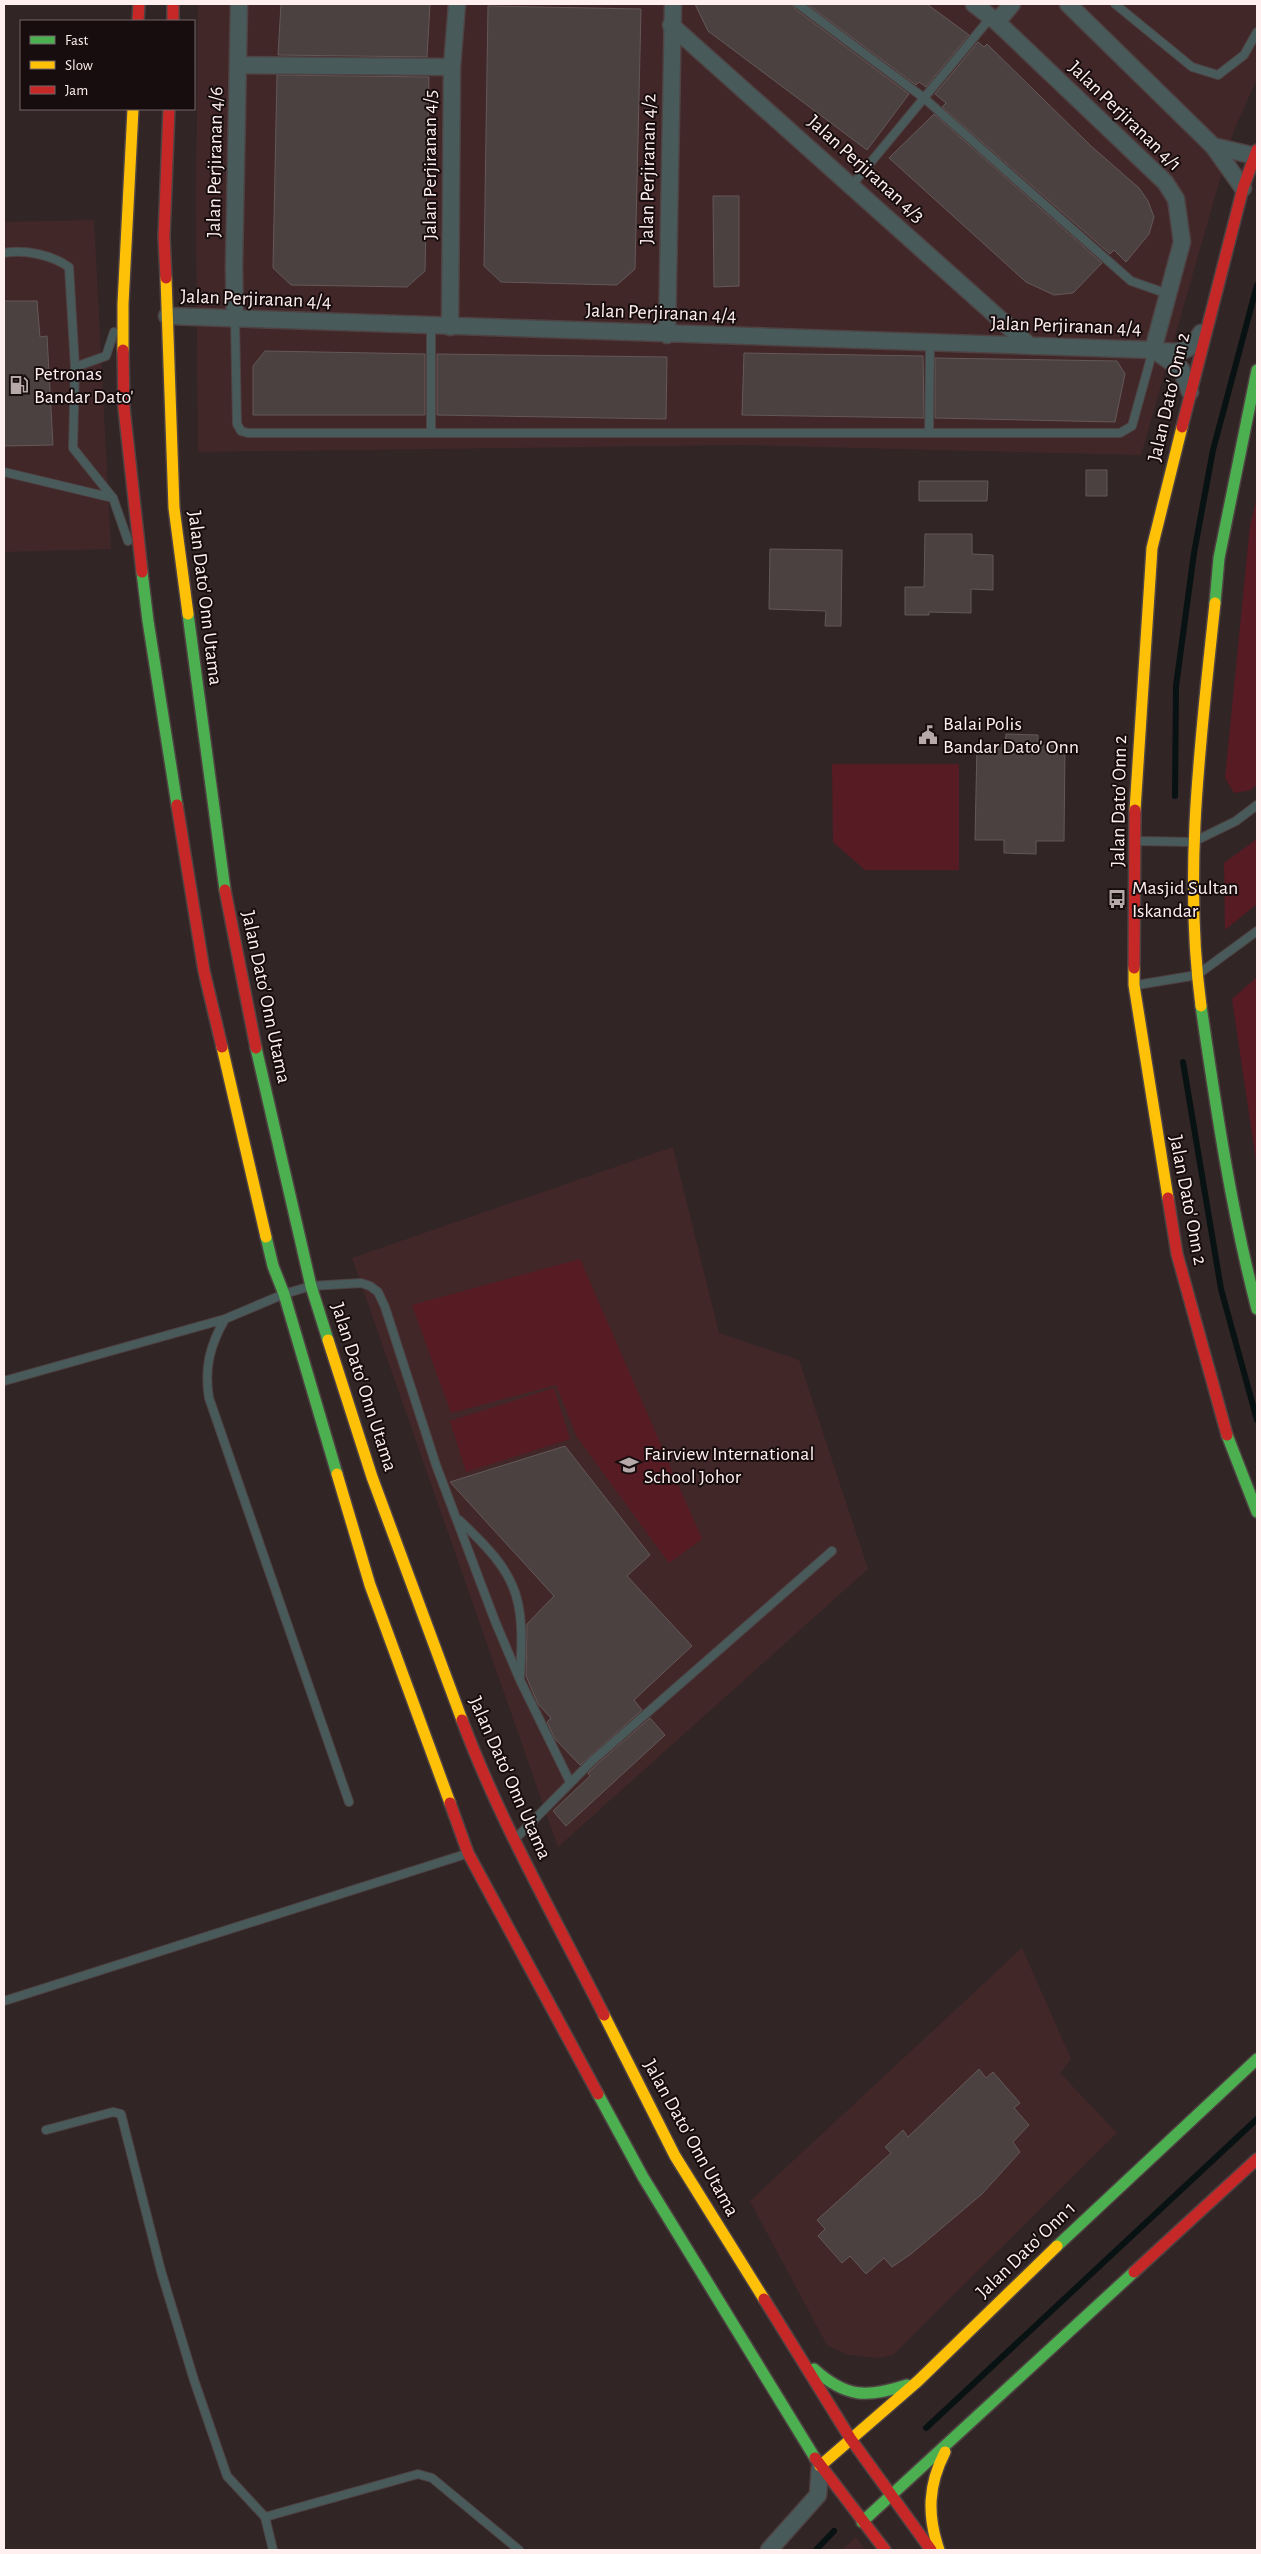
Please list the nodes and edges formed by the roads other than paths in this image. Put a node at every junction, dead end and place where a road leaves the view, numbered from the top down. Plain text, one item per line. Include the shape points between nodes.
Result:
1 (139, 4) edge
2 (173, 4) edge
3 (239, 4) edge
4 (457, 4) edge
5 (673, 4) edge
6 (798, 4) edge
7 (974, 4) edge
8 (1012, 4) edge
9 (1068, 4) edge
10 (1115, 4) edge
11 (138, 20) edge
12 (173, 20) edge
13 (994, 20) junction
14 (671, 25) junction
15 (1257, 32) edge
16 (238, 65) junction
17 (452, 67) junction
18 (924, 98) junction
19 (133, 110) edge
20 (169, 110) edge
21 (1213, 146) junction
22 (1256, 153) edge
23 (852, 184) junction
24 (1243, 188) junction
25 (4, 253) edge
26 (1168, 294) junction
27 (123, 304) junction
28 (167, 316) junction
29 (235, 320) junction
30 (1207, 322) junction
31 (431, 327) junction
32 (450, 327) junction
33 (667, 334) junction
34 (930, 343) junction
35 (1030, 346) junction
36 (1153, 350) junction
37 (75, 367) junction
38 (1257, 370) edge
39 (1190, 394) junction
40 (431, 433) junction
41 (929, 433) junction
42 (4, 472) edge
43 (113, 498) junction
44 (143, 583) junction
45 (1257, 805) edge
46 (1136, 841) junction
47 (1193, 842) junction
48 (1257, 930) edge
49 (1197, 975) junction
50 (1134, 985) junction
51 (311, 1286) junction
52 (284, 1294) junction
53 (1257, 1309) edge
54 (225, 1319) junction
55 (4, 1381) edge
56 (1257, 1512) edge
57 (458, 1519) junction
58 (832, 1551) dead end
59 (520, 1680) junction
60 (570, 1782) junction
61 (349, 1802) dead end
62 (515, 1839) junction
63 (468, 1854) junction
64 (4, 2002) edge
65 (1257, 2059) edge
66 (46, 2130) dead end
67 (1257, 2159) edge
68 (794, 2347) junction
69 (918, 2381) junction
70 (850, 2438) junction
71 (952, 2441) junction
72 (820, 2466) junction
73 (890, 2496) junction
74 (265, 2518) junction
75 (862, 2522) junction
76 (273, 2550) edge
77 (518, 2550) edge
78 (769, 2550) edge
79 (885, 2550) edge
80 (930, 2550) edge
81 (939, 2550) edge

1 - 11 main road
2 - 12 main road
3 - 16 street, Jalan Perjiranan 4/6
4 - 17 street, Jalan Perjiranan 4/5
5 - 14 street, Jalan Perjiranan 4/2
6 - 18 lane
7 - 13 street, Jalan Perjiranan 4/1
8 - 13 street
9 - 21 street
10 - 15 lane via 1192,67 1218,76 1244,55
13 - 18 lane
13 - 26 street, Jalan Perjiranan 4/1 via 1165,182 1176,199 1182,242
14 - 23 street, Jalan Perjiranan 4/3
14 - 33 street, Jalan Perjiranan 4/2
16 - 17 street
16 - 29 street, Jalan Perjiranan 4/6
17 - 32 street, Jalan Perjiranan 4/5
18 - 23 lane
18 - 26 lane via 1131,281
19 - 27 main road
20 - 28 main road, Jalan Dato' Onn Utama via 164,237
21 - 22 street
21 - 24 street
22 - 24 main road, Jalan Dato' Onn 2
23 - 35 street, Jalan Perjiranan 4/3
24 - 30 main road, Jalan Dato' Onn 2
25 - 37 lane via 40,255 60,260 69,267
26 - 36 street, Jalan Perjiranan 4/1
27 - 37 lane via 106,356
27 - 44 main road via 124,408
28 - 29 street, Jalan Perjiranan 4/4
28 - 51 main road, Jalan Dato' Onn Utama via 174,508 226,896 248,1016
29 - 31 street, Jalan Perjiranan 4/4
29 - 40 lane via 237,424 240,431
30 - 36 street, Jalan Perjiranan 4/4 via 1197,341 1184,352
30 - 39 main road, Jalan Dato' Onn 2
31 - 32 street, Jalan Perjiranan 4/4
31 - 40 lane
32 - 33 street, Jalan Perjiranan 4/4
33 - 34 street, Jalan Perjiranan 4/4
34 - 35 street, Jalan Perjiranan 4/4
34 - 41 lane
35 - 36 street, Jalan Perjiranan 4/4
36 - 39 street via 1181,369
36 - 41 lane, Jalan Perjiranan 4/1 via 1132,426 1127,431
37 - 43 lane via 73,448
38 - 47 main road via 1219,558
39 - 46 main road, Jalan Dato' Onn 2 via 1152,548 1135,786
40 - 41 lane
42 - 43 lane
43 - 44 lane
44 - 52 main road via 204,971 273,1266
45 - 47 lane via 1236,821
46 - 47 lane
46 - 50 main road, Jalan Dato' Onn 2
47 - 49 main road
48 - 49 lane
49 - 50 lane
49 - 53 main road via 1240,1244
50 - 56 main road, Jalan Dato' Onn 2 via 1177,1254 1230,1446
51 - 52 lane
51 - 57 lane via 361,1283 378,1292 436,1466
51 - 62 main road, Jalan Dato' Onn Utama via 372,1477 472,1761
52 - 54 lane
52 - 63 main road via 370,1585 444,1773
54 - 55 lane
54 - 61 lane via 210,1352 206,1383 209,1398
57 - 59 lane
57 - 59 lane via 504,1567 515,1588 522,1623
58 - 60 lane
59 - 60 lane
60 - 62 lane
62 - 68 main road, Jalan Dato' Onn Utama via 675,2156
63 - 64 lane
63 - 72 main road via 643,2177
65 - 69 main road, Jalan Dato' Onn 1 via 1121,2184
66 - 74 lane via 113,2112 121,2114 164,2280 227,2476
67 - 71 main road
68 - 69 main road via 822,2377 844,2392 861,2396 885,2393
68 - 70 main road, Jalan Dato' Onn Utama
69 - 70 main road, Jalan Dato' Onn 1
70 - 72 main road, Jalan Dato' Onn 1
70 - 73 main road, Jalan Dato' Onn Utama
71 - 73 main road
71 - 81 main road via 929,2491 928,2506
72 - 75 main road
72 - 78 street via 818,2496
73 - 75 main road
73 - 80 main road, Jalan Dato' Onn Utama
74 - 76 lane
74 - 77 lane via 418,2474 432,2478
75 - 79 main road

